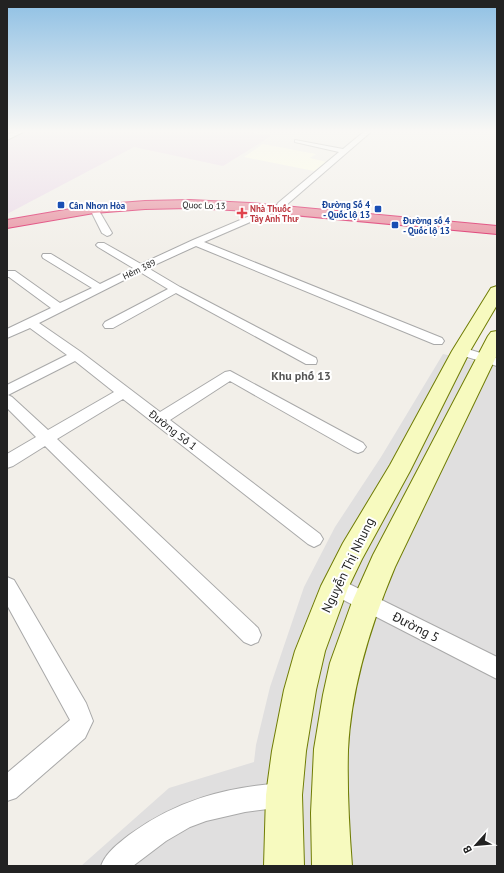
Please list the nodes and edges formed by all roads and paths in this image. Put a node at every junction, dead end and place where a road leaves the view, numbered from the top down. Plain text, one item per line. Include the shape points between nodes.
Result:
1 (320, 171) edge
2 (277, 207) junction
3 (94, 209) junction
4 (7, 219) edge
5 (7, 224) edge
6 (497, 224) edge
7 (497, 230) edge
8 (107, 233) dead end
9 (196, 242) junction
10 (101, 245) dead end
11 (47, 256) dead end
12 (141, 268) junction
13 (7, 274) edge
14 (99, 288) junction
15 (176, 290) junction
16 (497, 291) edge
17 (59, 308) junction
18 (31, 323) junction
19 (110, 325) dead end
20 (7, 334) edge
21 (476, 349) edge
22 (76, 355) junction
23 (311, 361) dead end
24 (7, 391) edge
25 (124, 392) junction
26 (7, 400) edge
27 (160, 420) junction
28 (47, 438) junction
29 (358, 447) dead end
30 (7, 462) edge
31 (314, 539) dead end
32 (7, 586) edge
33 (335, 586) junction
34 (366, 602) junction
35 (251, 635) dead end
36 (497, 668) edge
37 (7, 789) edge
38 (284, 795) junction
39 (114, 866) edge
40 (284, 866) edge
41 (332, 866) edge

1 - 2 street, Hẻm 389
2 - 3 highway, Quoc Lo 13 via 190,204
2 - 4 highway, Quoc Lo 13 via 192,199 135,201 93,204
2 - 6 highway, Quoc Lo 13
2 - 7 highway, Quoc Lo 13
2 - 9 street, Hẻm 389
3 - 5 highway, Quoc Lo 13
3 - 8 street
9 - 12 street, Hẻm 389
9 - 21 street
10 - 12 street
11 - 14 street
12 - 14 street, Hẻm 389
12 - 15 street
13 - 17 street via 11,273
14 - 17 street, Hẻm 389
15 - 19 street
15 - 23 street
16 - 21 street, Nguyễn Thị Nhung
17 - 18 street, Hẻm 389
18 - 20 street, Hẻm 389
18 - 22 street, Đường Số 1
21 - 33 street, Nguyễn Thị Nhung via 398,471
21 - 34 street, Nguyễn Thị Nhung
22 - 24 street
22 - 25 street, Đường Số 1
25 - 27 street, Đường Số 1
25 - 28 street
26 - 28 street
27 - 29 street via 230,375
27 - 31 street, Đường Số 1
28 - 30 street
28 - 35 street
32 - 37 street via 82,721 77,730
33 - 34 street, Đường 5
33 - 38 street, Nguyễn Thị Nhung via 310,651 301,683
34 - 36 street, Đường 5
34 - 41 street, Nguyễn Thị Nhung via 346,663 331,749
38 - 39 street via 245,799 206,808 168,825 130,850
38 - 40 street, Nguyễn Thị Nhung

